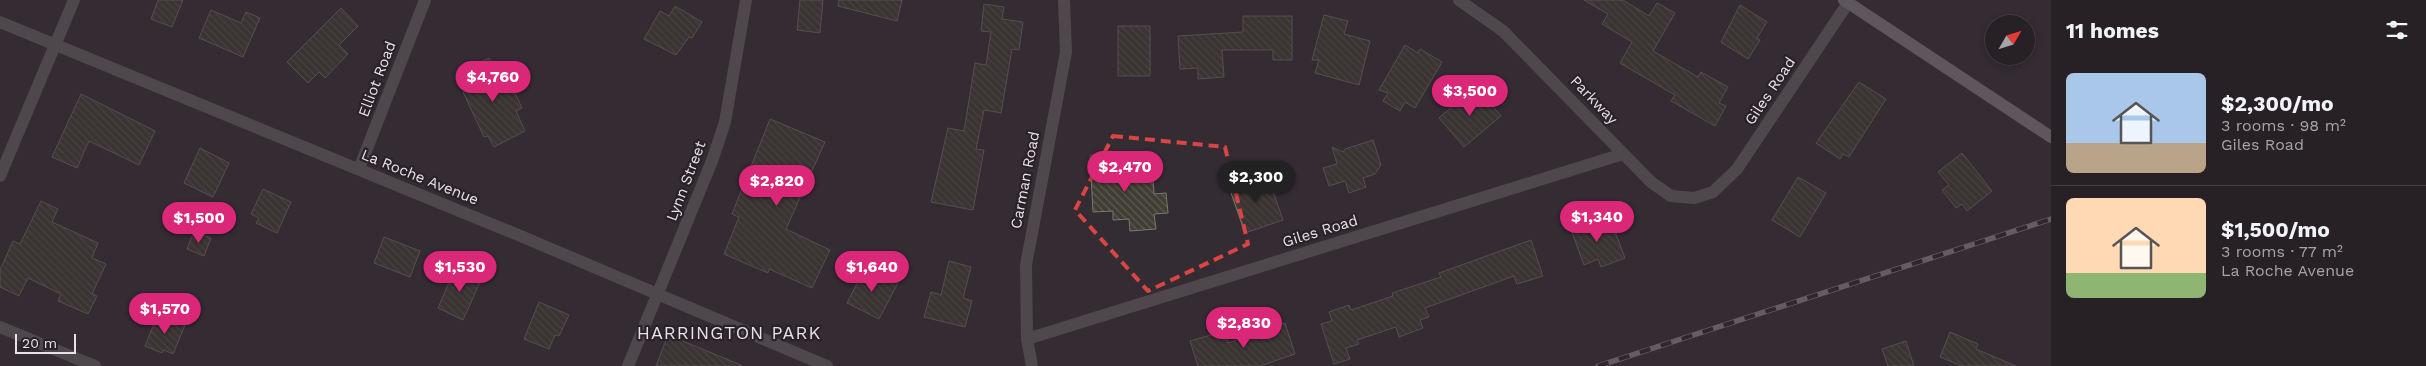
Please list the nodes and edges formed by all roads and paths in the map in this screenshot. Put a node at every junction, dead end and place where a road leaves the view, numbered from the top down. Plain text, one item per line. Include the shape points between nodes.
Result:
1 (74, 0) edge
2 (424, 0) edge
3 (746, 0) edge
4 (1064, 0) edge
5 (1460, 0) edge
6 (1846, 1) edge
7 (0, 22) edge
8 (55, 45) junction
9 (2051, 137) edge
10 (1623, 154) junction
11 (359, 169) junction
12 (0, 176) edge
13 (1713, 192) joint
14 (658, 295) junction
15 (0, 327) edge
16 (1027, 339) junction
17 (95, 366) edge
18 (628, 366) edge
19 (827, 366) edge
20 (1032, 366) edge

1 - 8 street
2 - 11 street, Elliot Road
3 - 14 street, Lynn Street via 725,122
4 - 16 street, Carman Road via 1066,52 1026,265
5 - 10 street, Parkway via 1503,30
6 - 9 street
6 - 13 street, Giles Road via 1737,169
7 - 8 street, La Roche Avenue
8 - 11 street, La Roche Avenue
8 - 12 street
10 - 13 street, Parkway via 1651,182 1671,196 1694,198
10 - 16 street, Giles Road
11 - 14 street, La Roche Avenue
14 - 18 street, Lynn Street
14 - 19 street, La Roche Avenue
15 - 17 street
16 - 20 street, Carman Road

